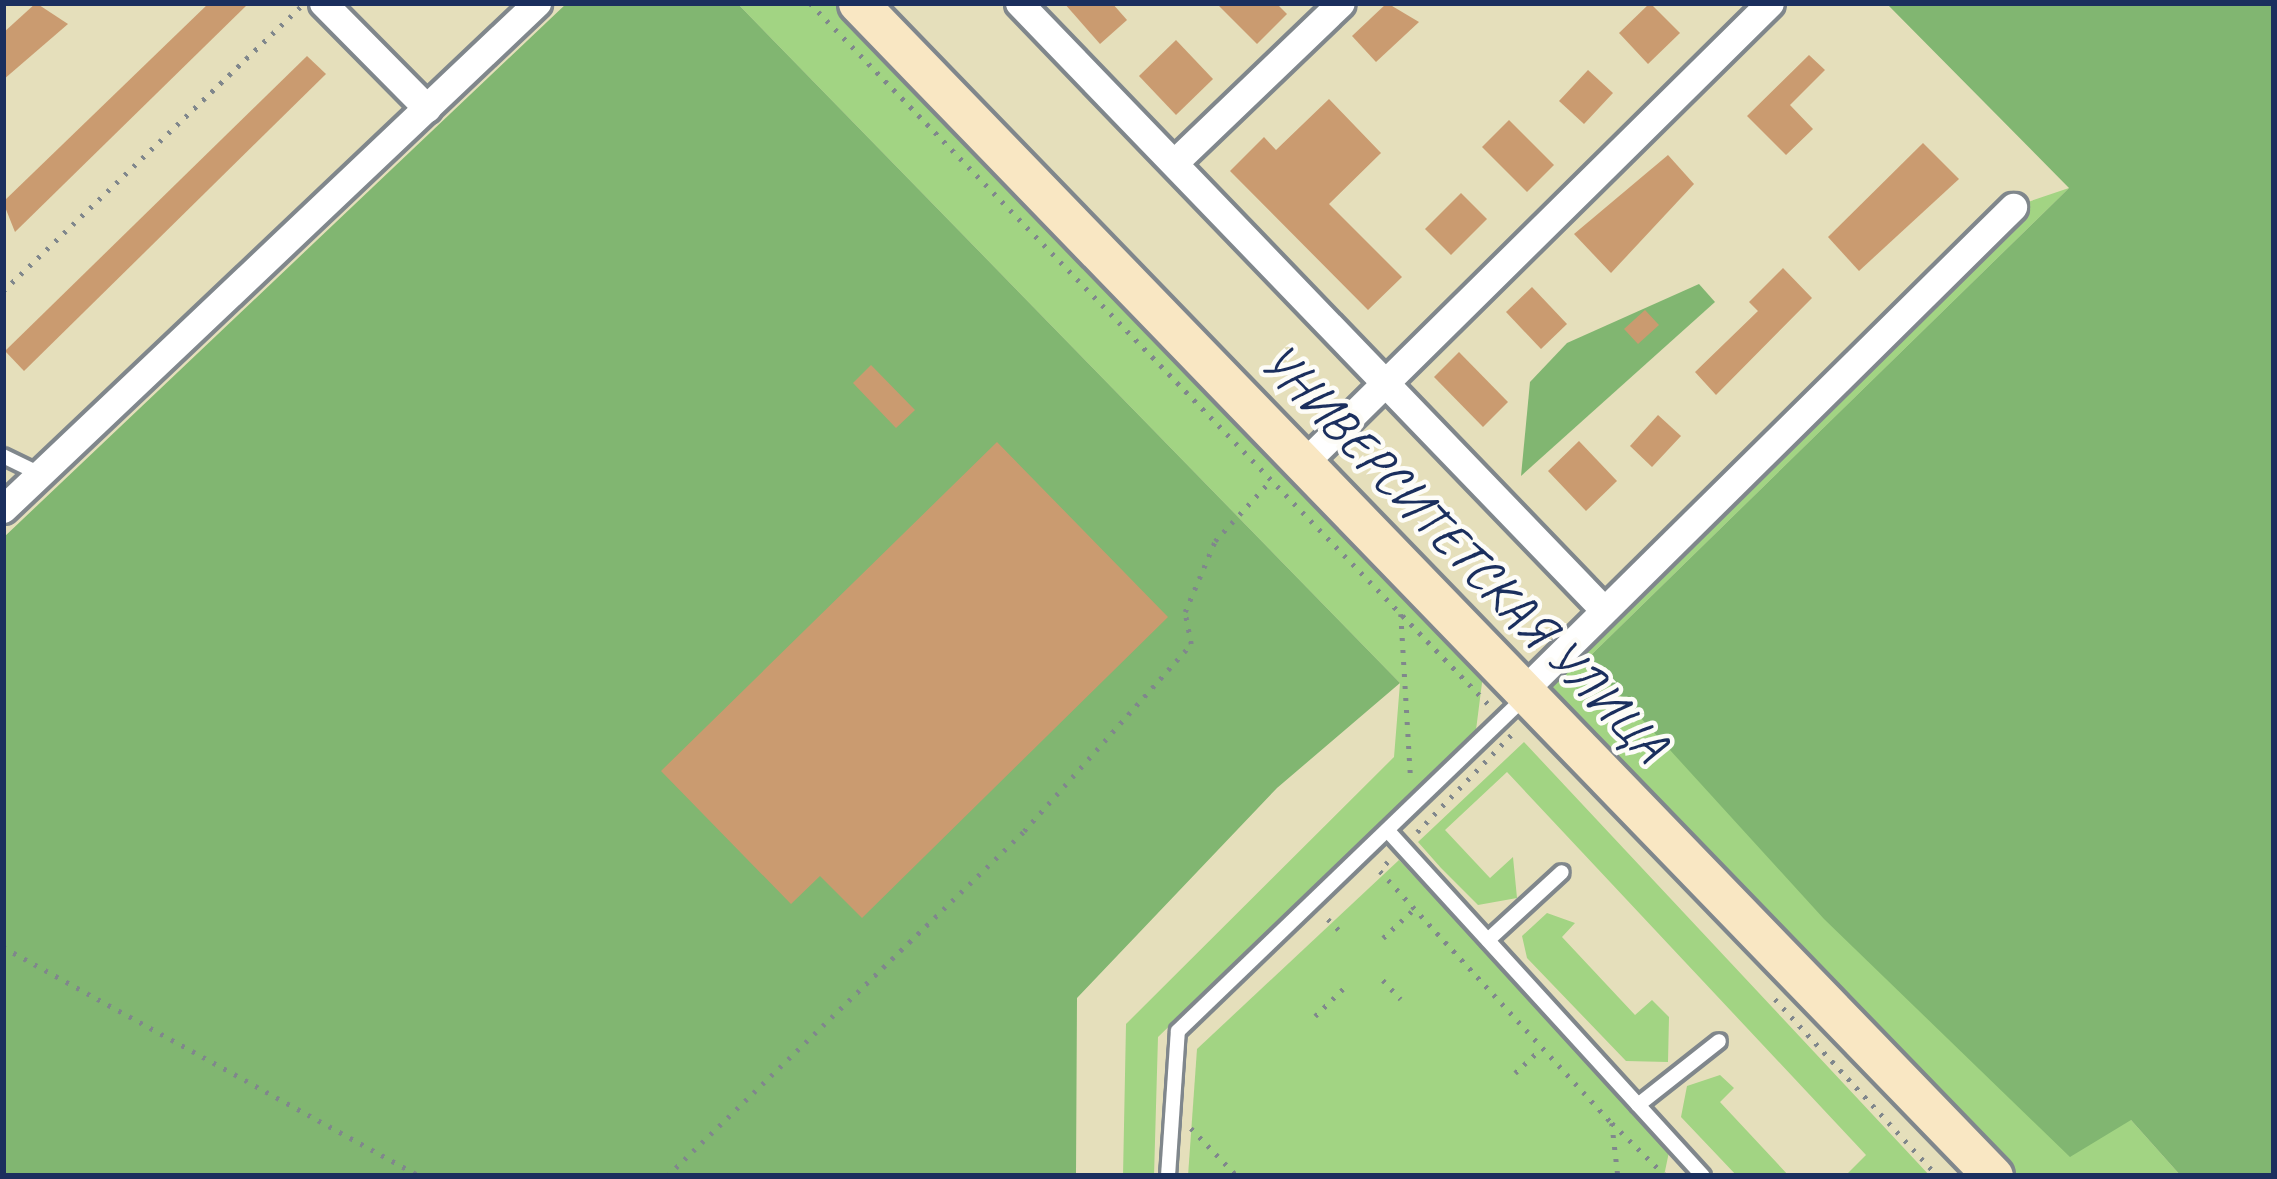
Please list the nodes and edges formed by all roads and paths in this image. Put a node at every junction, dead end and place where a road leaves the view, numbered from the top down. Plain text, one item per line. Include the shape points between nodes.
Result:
1 (304, 3) edge
2 (323, 3) edge
3 (538, 3) edge
4 (810, 3) edge
5 (1019, 3) edge
6 (1340, 3) edge
7 (1770, 3) edge
8 (863, 4) edge
9 (427, 108) junction
10 (1176, 161) junction
11 (2014, 207) dead end
12 (3, 291) edge
13 (1383, 387) junction
14 (3, 456) edge
15 (1287, 472) junction
16 (40, 474) junction
17 (3, 509) edge
18 (1604, 610) junction
19 (1401, 614) junction
20 (1517, 702) junction
21 (1412, 807) junction
22 (1388, 831) junction
23 (1562, 872) dead end
24 (1414, 909) dead end
25 (1328, 919) dead end
26 (1343, 934) dead end
27 (1383, 938) dead end
28 (1488, 940) junction
29 (3, 947) edge
30 (1383, 980) dead end
31 (1346, 986) dead end
32 (1400, 999) dead end
33 (1315, 1016) dead end
34 (1719, 1041) dead end
35 (1543, 1047) dead end
36 (1515, 1073) dead end
37 (1638, 1105) junction
38 (1612, 1124) dead end
39 (1188, 1125) dead end
40 (1694, 1172) edge
41 (419, 1176) edge
42 (667, 1176) edge
43 (1168, 1176) edge
44 (1237, 1176) edge
45 (1666, 1176) edge
46 (1993, 1176) edge

1 - 12 path
2 - 9 street
3 - 9 street
4 - 15 path
5 - 10 street
6 - 10 street
7 - 13 street
8 - 15 street, УНИВЕРСИТЕТСКАЯ УЛИЦА
9 - 16 street
10 - 13 street
11 - 18 street
13 - 15 street
13 - 18 street
14 - 16 lane
15 - 19 path
15 - 20 street, УНИВЕРСИТЕТСКАЯ УЛИЦА
15 - 42 path via 1215,541 1185,612 1192,644 1024,831
16 - 17 street
18 - 20 street
19 - 20 path
19 - 21 path
20 - 21 lane
20 - 46 street, УНИВЕРСИТЕТСКАЯ УЛИЦА
21 - 22 lane
22 - 28 lane
22 - 43 lane via 1178,1031
23 - 28 lane
24 - 27 path
25 - 26 path
28 - 37 lane
29 - 41 path
30 - 32 path
31 - 33 path
34 - 37 lane
35 - 36 path
37 - 40 lane
38 - 45 path
39 - 44 path

